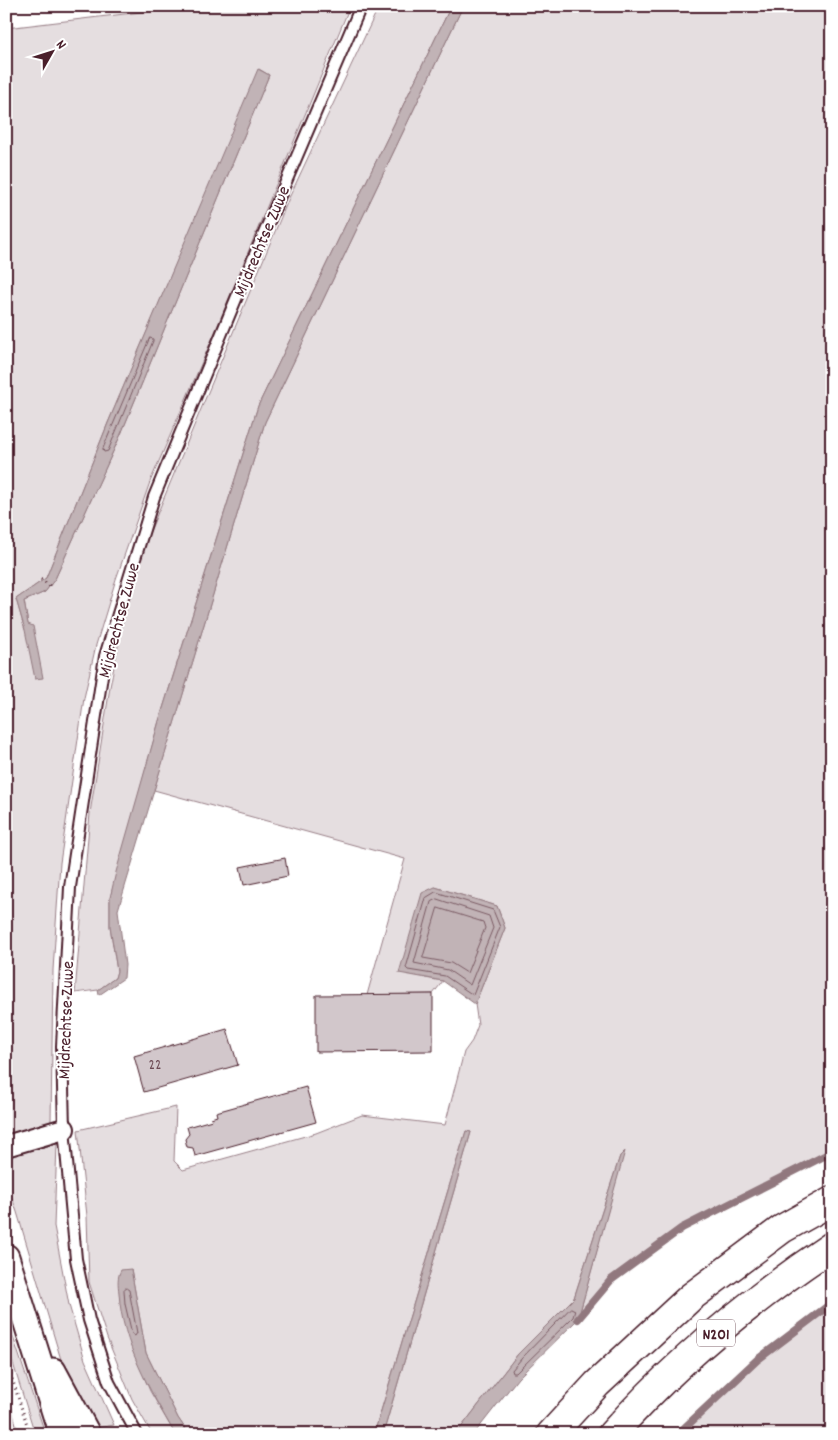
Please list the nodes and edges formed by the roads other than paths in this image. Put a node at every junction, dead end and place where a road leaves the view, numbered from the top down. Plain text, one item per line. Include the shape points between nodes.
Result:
1 (361, 6) edge
2 (64, 1129) junction
3 (6, 1146) edge
4 (832, 1201) edge
5 (832, 1246) edge
6 (6, 1257) edge
7 (28, 1325) junction
8 (64, 1434) edge
9 (87, 1434) edge
10 (137, 1434) edge
11 (551, 1434) edge
12 (612, 1434) edge

1 - 2 lane, Mijdrechtse Zuwe via 154,497 105,656 70,887 62,1046
2 - 3 street
2 - 10 lane, Mijdrechtse Zuwe via 76,1259 92,1333 109,1382
4 - 11 main road, N201 via 782,1228 690,1297 596,1384
5 - 12 main road, N201 via 718,1331
6 - 7 street
7 - 8 street
7 - 9 street

